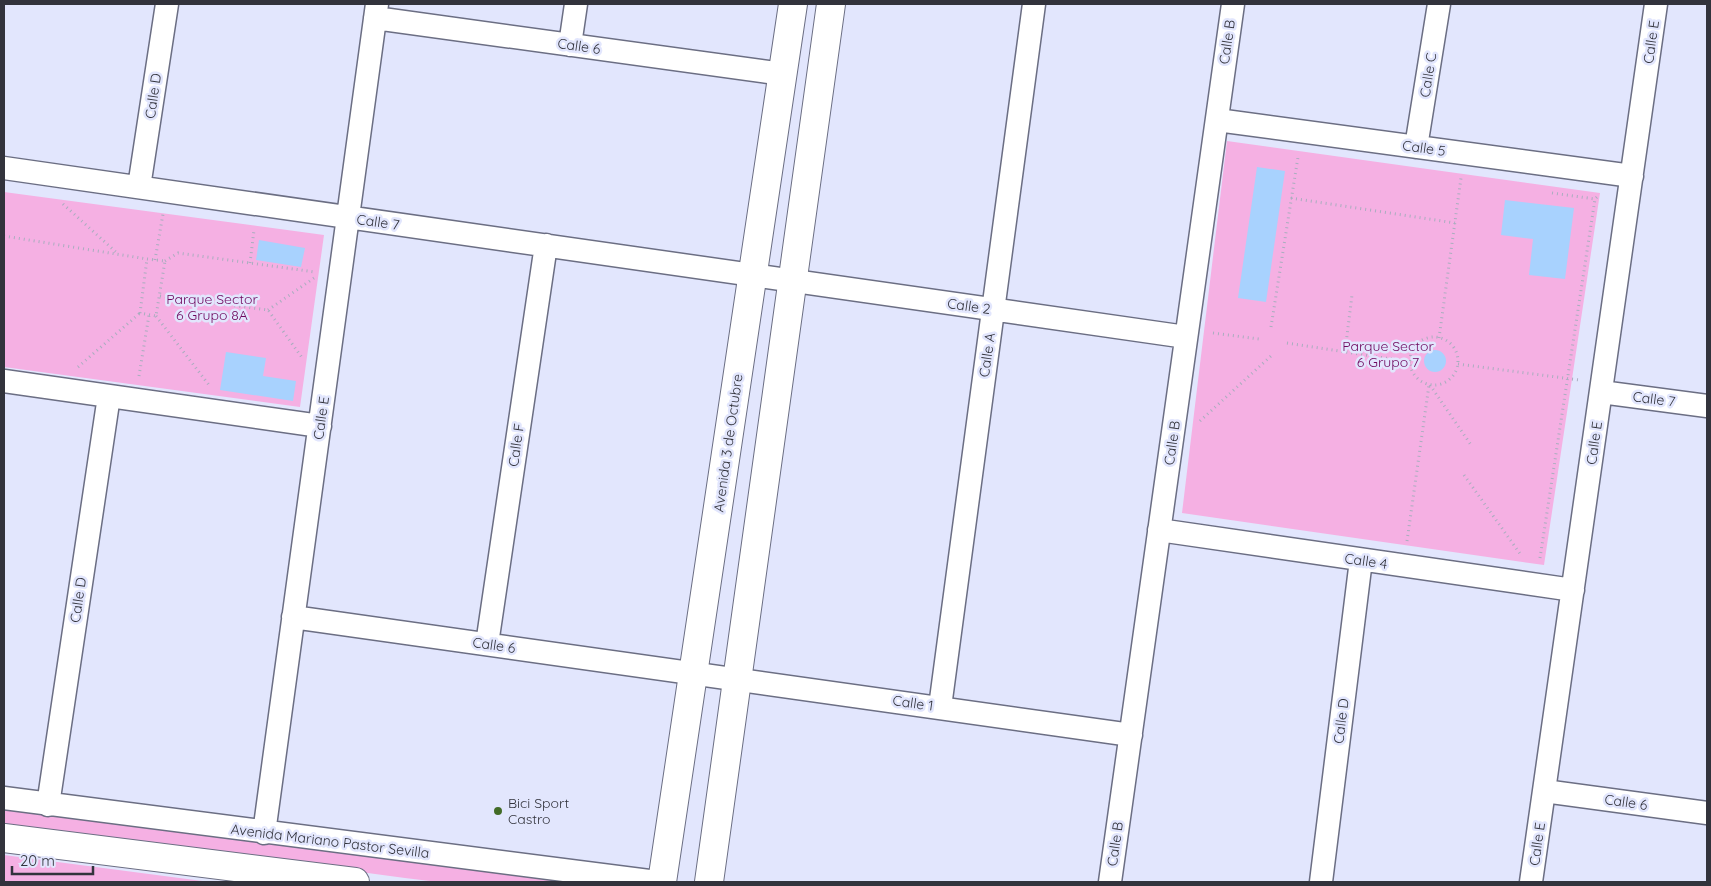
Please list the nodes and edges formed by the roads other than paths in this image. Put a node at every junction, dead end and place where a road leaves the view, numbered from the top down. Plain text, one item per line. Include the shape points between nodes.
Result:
1 (167, 4) edge
2 (576, 4) edge
3 (793, 4) edge
4 (831, 4) edge
5 (1034, 4) edge
6 (1233, 4) edge
7 (1439, 4) edge
8 (1656, 4) edge
9 (376, 11) edge
10 (570, 45) junction
11 (783, 74) junction
12 (1217, 120) junction
13 (1416, 147) junction
14 (4, 168) edge
15 (1632, 176) junction
16 (139, 187) junction
17 (348, 217) junction
18 (546, 246) junction
19 (752, 275) junction
20 (792, 281) junction
21 (993, 309) junction
22 (1187, 334) junction
23 (4, 381) edge
24 (1602, 388) junction
25 (109, 396) junction
26 (1707, 406) edge
27 (320, 426) junction
28 (1159, 530) junction
29 (1361, 560) junction
30 (1573, 590) junction
31 (294, 617) junction
32 (486, 644) junction
33 (694, 672) junction
34 (738, 679) junction
35 (940, 707) junction
36 (1131, 734) junction
37 (1544, 792) junction
38 (4, 798) edge
39 (48, 805) junction
40 (1707, 813) edge
41 (264, 833) junction
42 (4, 838) edge
43 (355, 882) edge
44 (657, 882) edge
45 (662, 882) edge
46 (709, 882) edge
47 (1110, 882) edge
48 (1321, 882) edge
49 (1532, 882) edge

1 - 16 street, Calle D
2 - 10 street
3 - 11 street, Avenida 3 de Octubre
4 - 20 street
5 - 21 street, Calle A
6 - 12 street, Calle B
7 - 13 street, Calle C
8 - 15 street, Calle E
9 - 10 street, Calle 6
9 - 17 street, Calle E
10 - 11 street, Calle 6
11 - 19 street, Avenida 3 de Octubre
12 - 13 street, Calle 5
12 - 22 street, Calle B
13 - 15 street, Calle 5
14 - 16 street, Calle 7
15 - 24 street, Calle E
16 - 17 street, Calle 7
17 - 18 street, Calle 7
17 - 27 street, Calle E
18 - 19 street, Calle 7
18 - 32 street, Calle F
19 - 20 street, Calle 2
19 - 33 street, Avenida 3 de Octubre
20 - 21 street, Calle 2
20 - 34 street
21 - 22 street, Calle 2
21 - 35 street, Calle A
22 - 28 street, Calle B
23 - 25 street
24 - 26 street, Calle 7
24 - 30 street, Calle E
25 - 27 street
25 - 39 street, Calle D
27 - 31 street, Calle E
28 - 29 street, Calle 4
28 - 36 street, Calle B
29 - 30 street, Calle 4
29 - 48 street, Calle D
30 - 37 street, Calle E
31 - 32 street, Calle 6
31 - 41 street, Calle E
32 - 33 street, Calle 6
33 - 34 street, Calle 1
33 - 45 street, Avenida 3 de Octubre
34 - 35 street, Calle 1
34 - 46 street
35 - 36 street, Calle 1
36 - 47 street, Calle B
37 - 40 street, Calle 6
37 - 49 street, Calle E
38 - 39 street, Avenida Mariano Pastor Sevilla
39 - 41 street, Avenida Mariano Pastor Sevilla
41 - 44 street, Avenida Mariano Pastor Sevilla
42 - 43 street

